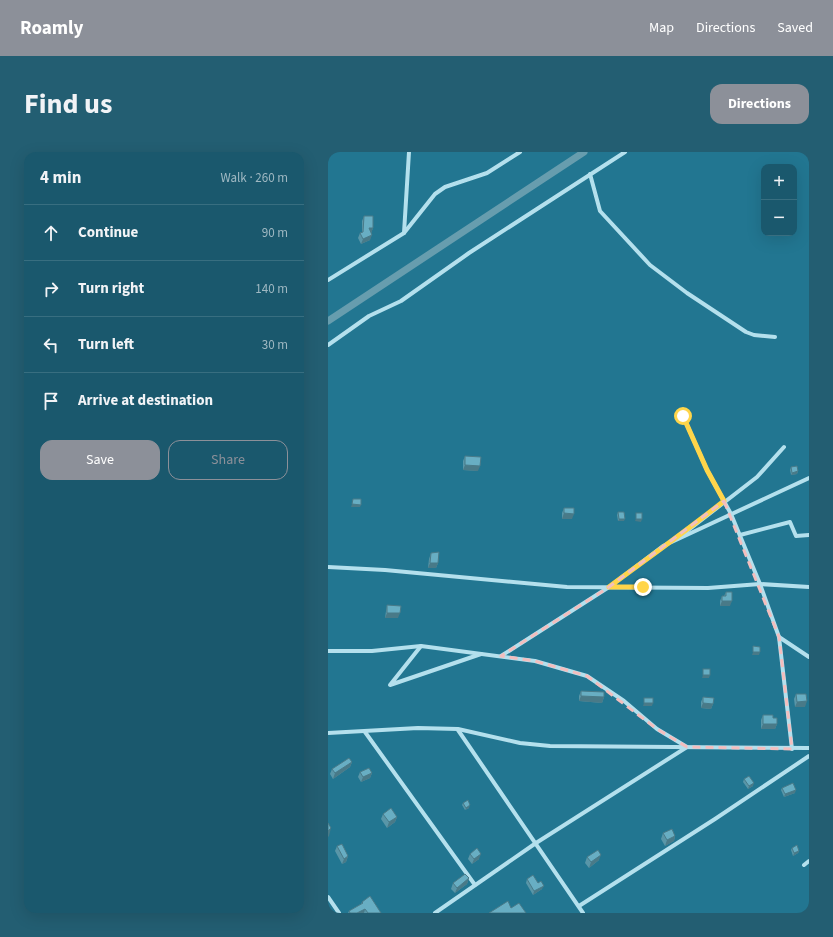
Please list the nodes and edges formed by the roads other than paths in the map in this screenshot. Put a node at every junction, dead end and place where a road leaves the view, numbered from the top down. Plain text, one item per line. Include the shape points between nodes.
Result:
1 (409, 152) edge
2 (520, 152) edge
3 (625, 152) edge
4 (590, 174) junction
5 (404, 233) junction
6 (328, 280) edge
7 (775, 337) dead end
8 (328, 345) edge
9 (683, 416) dead end
10 (784, 447) dead end
11 (809, 478) edge
12 (724, 501) junction
13 (731, 514) junction
14 (809, 534) edge
15 (740, 535) junction
16 (676, 540) junction
17 (328, 567) edge
18 (760, 584) junction
19 (609, 587) junction
20 (809, 587) edge
21 (779, 637) junction
22 (421, 646) junction
23 (328, 651) edge
24 (484, 653) junction
25 (501, 656) junction
26 (809, 657) edge
27 (458, 729) junction
28 (365, 732) junction
29 (328, 733) edge
30 (687, 747) junction
31 (809, 748) edge
32 (792, 749) junction
33 (809, 756) edge
34 (536, 843) junction
35 (809, 861) edge
36 (804, 865) dead end
37 (476, 885) junction
38 (328, 896) edge
39 (579, 906) junction
40 (339, 913) edge
41 (435, 913) edge
42 (583, 913) edge

1 - 5 street
2 - 5 street via 487,173 444,187 435,194
3 - 4 street
4 - 7 street via 600,211 650,265 746,332
4 - 8 street via 401,301 369,316
5 - 6 street
9 - 12 street
10 - 12 street via 757,477
11 - 13 street
12 - 13 street
12 - 16 street
13 - 15 street
13 - 16 street
14 - 15 street via 796,536 790,522
15 - 18 street
16 - 19 street
17 - 19 street via 567,587
18 - 19 street via 708,588
18 - 20 street
18 - 21 street
19 - 25 street
21 - 26 street
21 - 32 street
22 - 23 street via 372,651
22 - 24 street
22 - 24 street via 390,685
24 - 25 street
25 - 30 street via 536,661 587,676 624,701 657,729
27 - 28 street via 418,728
27 - 30 street via 520,743 550,746
27 - 34 street
28 - 29 street
28 - 37 street
30 - 32 street
30 - 34 street
31 - 32 street
33 - 39 street
34 - 37 street
34 - 39 street
35 - 36 street
37 - 41 street
38 - 40 street
39 - 42 street

